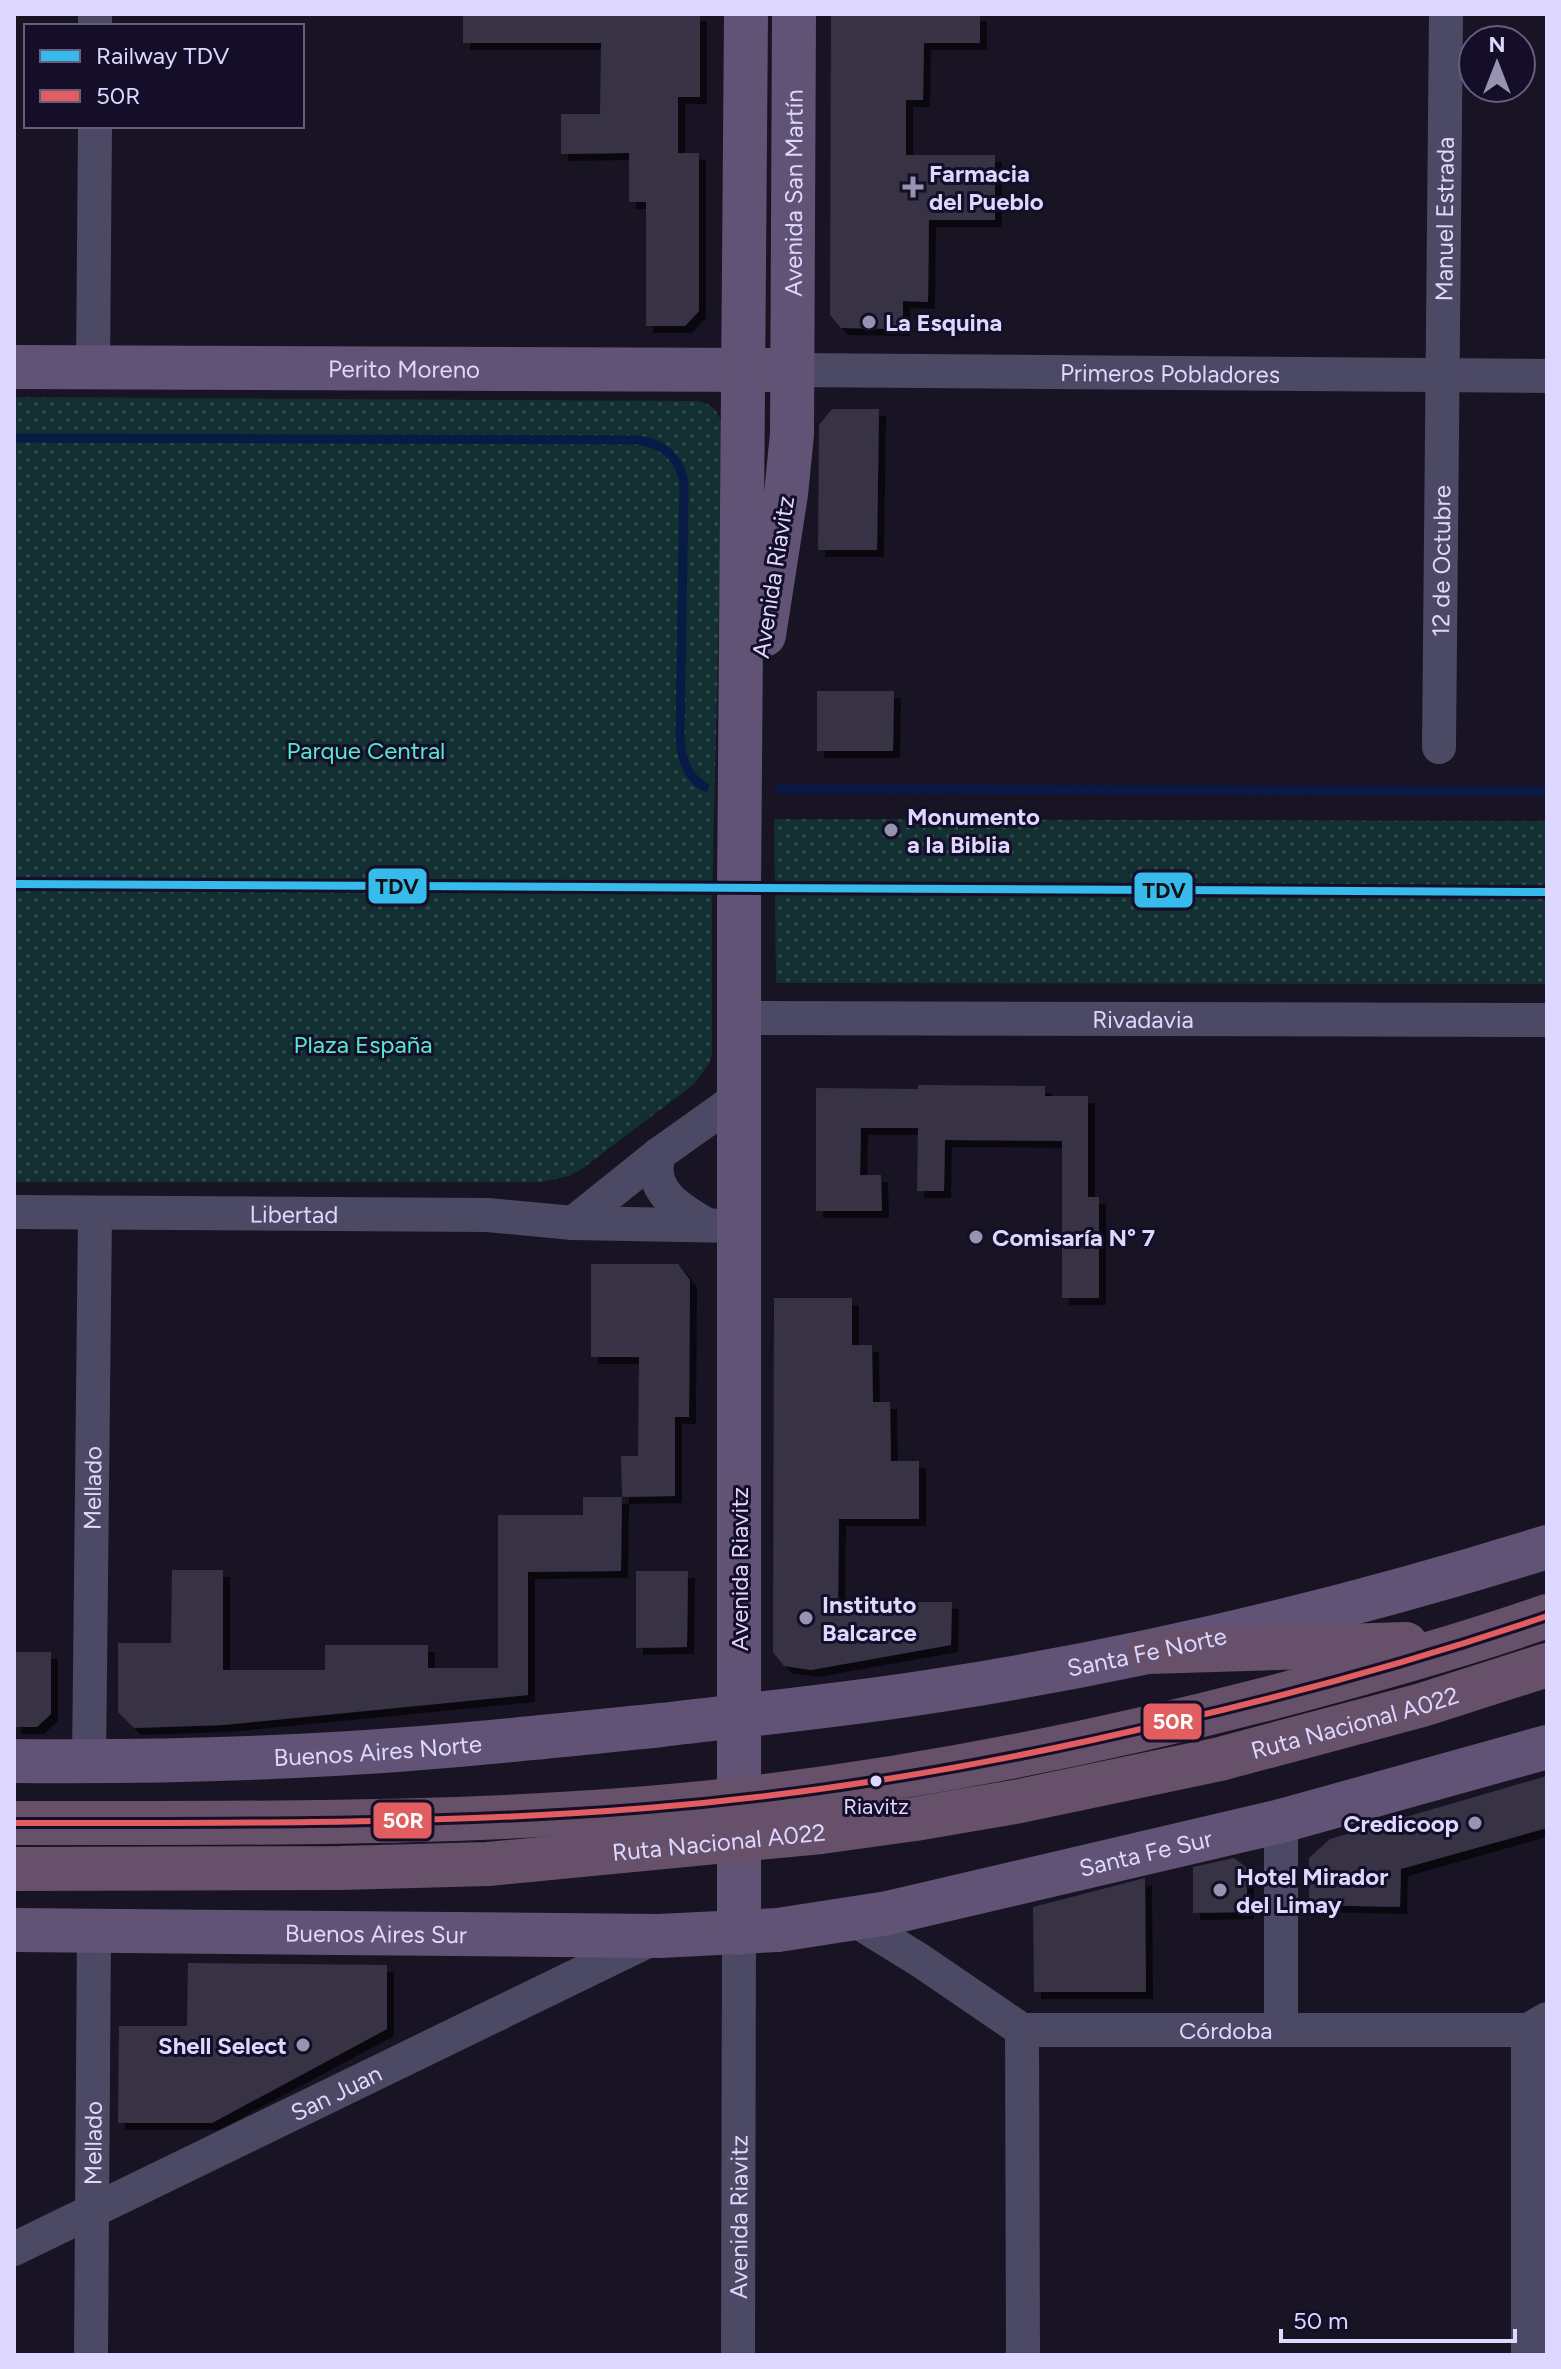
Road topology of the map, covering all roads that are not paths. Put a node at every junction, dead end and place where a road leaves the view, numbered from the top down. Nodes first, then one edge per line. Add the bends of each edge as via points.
1 (746, 14) edge
2 (794, 14) edge
3 (1446, 14) edge
4 (95, 128) edge
5 (14, 367) edge
6 (93, 367) junction
7 (745, 370) junction
8 (792, 370) junction
9 (1443, 375) junction
10 (1547, 376) edge
11 (1439, 747) dead end
12 (740, 783) junction
13 (739, 1018) junction
14 (1547, 1020) edge
15 (739, 1097) junction
16 (659, 1154) junction
17 (14, 1212) edge
18 (95, 1213) junction
19 (573, 1223) junction
20 (723, 1226) junction
21 (1547, 1547) edge
22 (1547, 1616) edge
23 (1472, 1642) junction
24 (1149, 1652) junction
25 (1547, 1665) edge
26 (1547, 1690) edge
27 (1422, 1705) junction
28 (739, 1716) junction
29 (1547, 1747) edge
30 (14, 1761) edge
31 (89, 1762) junction
32 (739, 1820) junction
33 (1281, 1821) junction
34 (14, 1823) edge
35 (14, 1869) edge
36 (920, 1905) junction
37 (853, 1919) junction
38 (14, 1930) edge
39 (94, 1931) junction
40 (739, 1933) junction
41 (659, 1936) junction
42 (921, 1961) junction
43 (1538, 2025) edge
44 (1022, 2030) junction
45 (1281, 2030) junction
46 (92, 2211) junction
47 (14, 2249) edge
48 (91, 2355) edge
49 (738, 2355) edge
50 (1023, 2355) edge
51 (1528, 2355) edge

1 - 7 main road, Avenida San Martín
2 - 8 main road, Avenida San Martín
3 - 9 street, Manuel Estrada
4 - 6 street
5 - 6 main road, Perito Moreno
6 - 7 main road, Perito Moreno
7 - 8 main road, Perito Moreno
7 - 12 main road, Avenida Riavitz
8 - 9 street, Primeros Pobladores
8 - 12 main road, Avenida Riavitz via 786,494
9 - 10 street, Primeros Pobladores
9 - 11 street, 12 de Octubre
12 - 13 main road, Avenida Riavitz
13 - 14 street, Rivadavia
13 - 15 main road, Avenida Riavitz
15 - 16 street
15 - 20 main road, Avenida Riavitz
16 - 19 street
16 - 20 street via 656,1174 663,1193 688,1214
17 - 18 street, Libertad
18 - 19 street, Libertad via 488,1215
18 - 31 street, Mellado
19 - 20 street, Libertad
20 - 28 main road, Avenida Riavitz
21 - 24 main road, Santa Fe Norte via 1375,1598
22 - 23 highway, Ruta Nacional A022
23 - 24 highway
23 - 32 highway, Ruta Nacional A022 via 1149,1728 937,1770
24 - 28 main road, Santa Fe Norte via 939,1691
25 - 27 highway, Ruta Nacional A022
26 - 27 highway
27 - 32 highway, Ruta Nacional A022 via 1123,1780 915,1819
28 - 31 main road, Buenos Aires Norte via 337,1754
28 - 32 main road, Avenida Riavitz
29 - 33 main road, Santa Fe Sur
30 - 31 main road, Buenos Aires Norte
32 - 34 highway, Ruta Nacional A022 via 578,1812 424,1820
32 - 35 highway, Ruta Nacional A022 via 559,1859 416,1867
32 - 40 main road, Avenida Riavitz
33 - 36 main road, Santa Fe Sur
33 - 45 street
36 - 37 main road, Santa Fe Sur
36 - 42 street via 910,1928
37 - 40 main road, Santa Fe Sur
37 - 42 street
38 - 39 main road, Buenos Aires Sur
39 - 41 main road, Buenos Aires Sur
39 - 46 street, Mellado
40 - 41 main road, Buenos Aires Sur
40 - 49 street, Avenida Riavitz
41 - 46 street, San Juan
42 - 44 street
43 - 45 street, Córdoba
43 - 51 street
44 - 45 street, Córdoba
44 - 50 street
46 - 47 street, San Juan
46 - 48 street, Mellado

